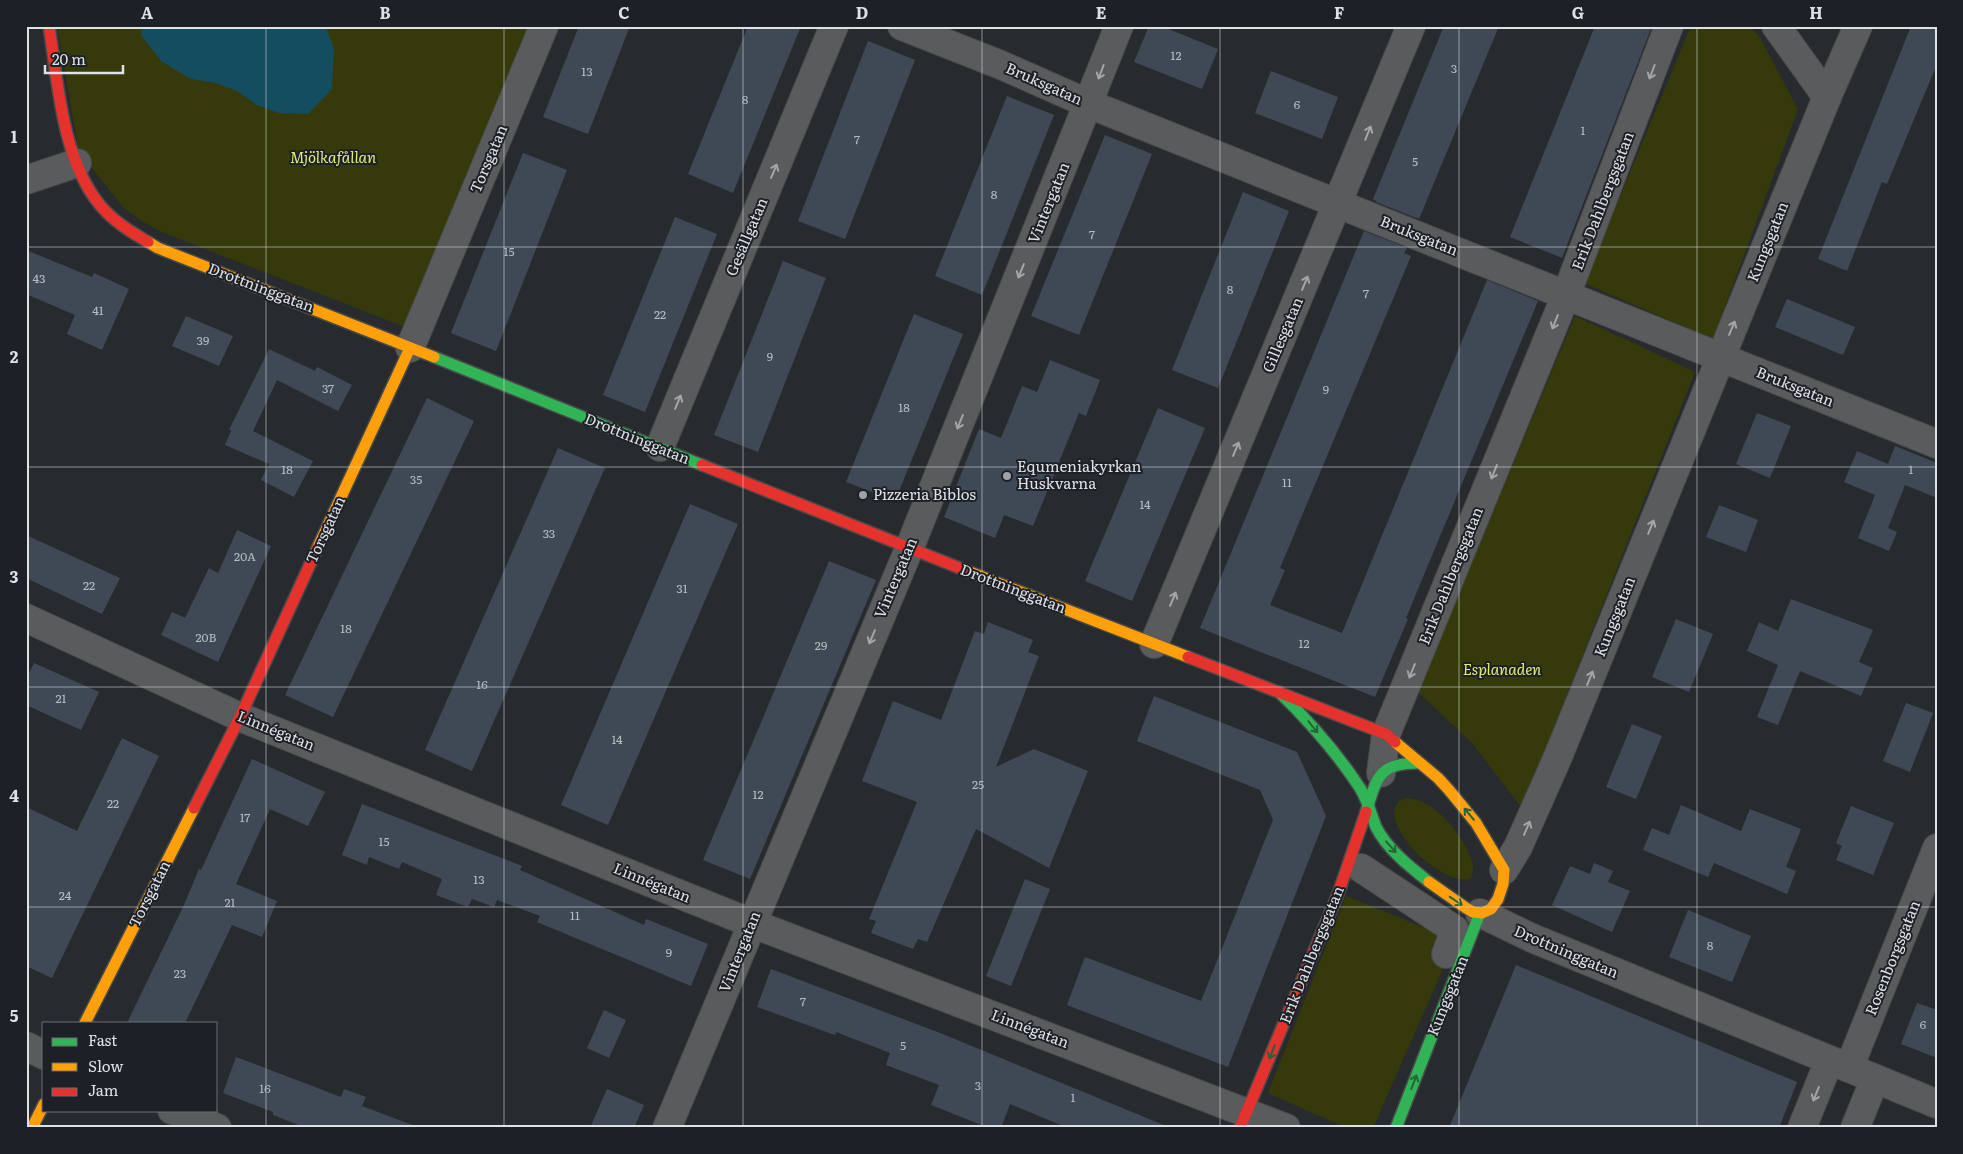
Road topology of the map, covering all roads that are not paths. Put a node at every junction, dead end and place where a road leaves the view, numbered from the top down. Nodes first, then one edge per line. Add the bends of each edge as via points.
1 (49, 26) edge
2 (544, 26) edge
3 (834, 26) edge
4 (902, 26) edge
5 (1119, 26) edge
6 (1411, 26) edge
7 (1668, 26) edge
8 (1776, 26) edge
9 (1858, 26) edge
10 (1827, 97) junction
11 (1089, 104) junction
12 (77, 163) junction
13 (26, 180) edge
14 (1338, 204) junction
15 (1566, 295) junction
16 (410, 348) junction
17 (1720, 357) junction
18 (1937, 444) edge
19 (660, 448) junction
20 (908, 549) junction
21 (26, 618) edge
22 (1154, 644) junction
23 (1279, 692) junction
24 (240, 717) junction
25 (1386, 734) junction
26 (1418, 763) junction
27 (1381, 773) junction
28 (1369, 805) junction
29 (1937, 848) edge
30 (1361, 868) dead end
31 (1503, 877) junction
32 (1480, 913) junction
33 (752, 923) junction
34 (1518, 932) junction
35 (1446, 954) dead end
36 (86, 1022) edge
37 (26, 1046) edge
38 (42, 1054) edge
39 (1839, 1065) junction
40 (1875, 1079) junction
41 (1937, 1104) edge
42 (42, 1108) edge
43 (177, 1112) edge
44 (1243, 1120) edge
45 (32, 1128) edge
46 (217, 1128) edge
47 (667, 1128) edge
48 (1286, 1128) edge
49 (1396, 1128) edge
50 (1802, 1128) edge
51 (1855, 1128) edge

1 - 12 street, Drottninggatan via 68,134
2 - 16 street, Torsgatan
19 -> 3 street, Gesällgatan
4 - 11 street, Bruksgatan
5 -> 11 street, Vintergatan
14 -> 6 street, Gillesgatan
7 -> 15 street, Erik Dahlbergsgatan
8 - 10 street
9 - 10 street, Kungsgatan
17 -> 10 street, Kungsgatan
11 - 14 street, Bruksgatan
11 -> 20 street, Vintergatan
12 - 13 street
12 - 16 street, Drottninggatan via 88,189 100,205 117,222 158,248
14 - 15 street, Bruksgatan
22 -> 14 street, Gillesgatan
15 - 17 street, Bruksgatan
15 -> 25 street, Erik Dahlbergsgatan
16 - 19 street, Drottninggatan
16 - 24 street, Torsgatan
17 - 18 street, Bruksgatan
31 -> 17 street, Kungsgatan via 1560,750
19 - 20 street, Drottninggatan
20 - 22 street, Drottninggatan
20 -> 33 street, Vintergatan
21 - 24 street, Linnégatan
22 - 23 street, Drottninggatan
23 - 25 street, Drottninggatan
23 -> 28 street, Drottninggatan via 1326,743
24 - 33 street, Linnégatan
24 - 36 street, Torsgatan
25 - 26 street, Drottninggatan
25 - 27 street, Erik Dahlbergsgatan
26 - 27 street via 1403,763
31 -> 26 street, Drottninggatan via 1476,823 1438,778
27 - 28 street, Erik Dahlbergsgatan
28 -> 32 street, Drottninggatan via 1379,833 1406,863 1433,887 1471,911
28 -> 44 street, Erik Dahlbergsgatan via 1338,894
29 - 39 street, Rosenborgsgatan
30 - 35 street via 1456,930
31 - 32 street, Kungsgatan via 1497,901 1488,911
31 - 34 street
32 - 34 street, Drottninggatan
49 -> 32 street, Kungsgatan
33 - 44 street, Linnégatan
33 - 47 street, Vintergatan
34 - 39 street, Drottninggatan
37 - 38 street
39 - 40 street, Drottninggatan
39 -> 50 street, Rosenborgsgatan
40 - 41 street, Drottninggatan
40 - 51 street
42 - 45 street
43 - 46 street
44 - 48 street, Linnégatan

